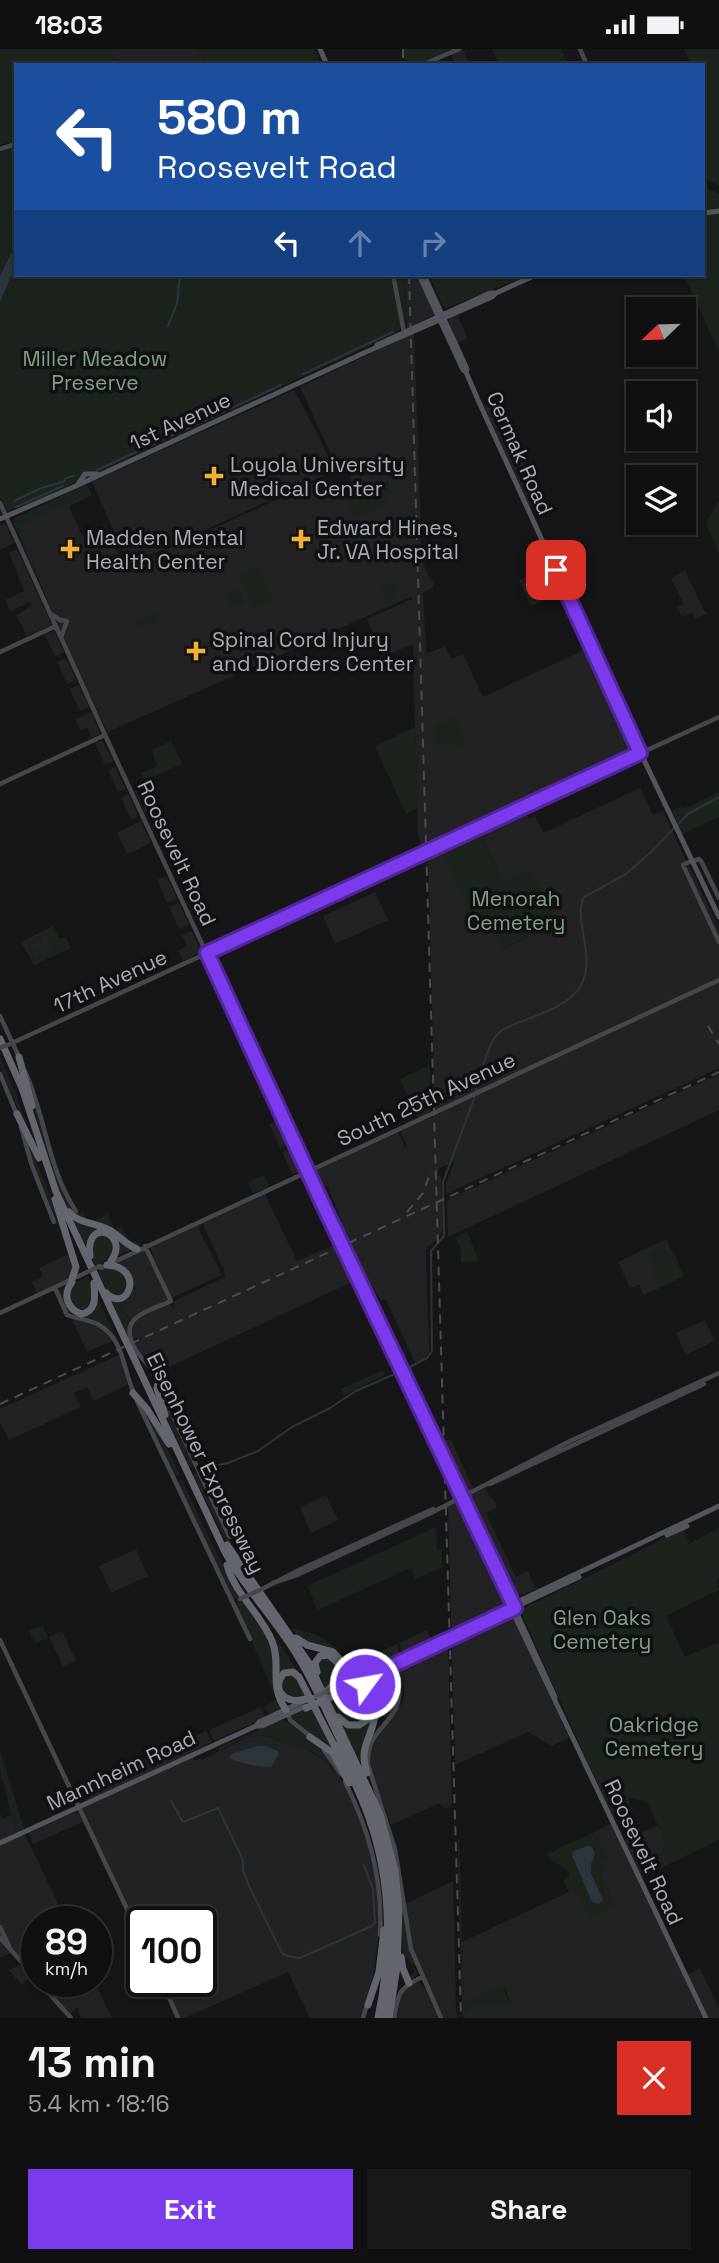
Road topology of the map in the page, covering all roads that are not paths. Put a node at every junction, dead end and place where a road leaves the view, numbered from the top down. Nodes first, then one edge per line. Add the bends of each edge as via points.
1 (459, 49) edge
2 (429, 63) edge
3 (392, 277) edge
4 (423, 277) edge
5 (423, 277) edge
6 (532, 277) edge
7 (438, 306) junction
8 (451, 313) junction
9 (441, 317) junction
10 (426, 326) junction
11 (448, 332) junction
12 (401, 335) junction
13 (0, 503) edge
14 (3, 518) edge
15 (50, 612) junction
16 (56, 626) junction
17 (61, 638) junction
18 (0, 652) edge
19 (719, 717) edge
20 (105, 736) junction
21 (640, 753) junction
22 (0, 784) edge
23 (691, 861) junction
24 (719, 898) edge
25 (719, 917) edge
26 (719, 924) edge
27 (719, 942) edge
28 (207, 953) junction
29 (719, 980) edge
30 (0, 1016) edge
31 (0, 1039) edge
32 (11, 1043) junction
33 (0, 1049) edge
34 (19, 1058) junction
35 (0, 1075) edge
36 (17, 1114) junction
37 (36, 1131) junction
38 (39, 1158) junction
39 (308, 1172) junction
40 (55, 1199) junction
41 (62, 1205) junction
42 (76, 1211) dead end
43 (54, 1222) dead end
44 (141, 1248) junction
45 (90, 1264) junction
46 (105, 1265) junction
47 (72, 1280) junction
48 (94, 1283) junction
49 (55, 1288) junction
50 (103, 1290) junction
51 (0, 1313) edge
52 (719, 1375) edge
53 (158, 1384) junction
54 (133, 1392) junction
55 (168, 1429) junction
56 (169, 1444) junction
57 (184, 1470) junction
58 (188, 1478) junction
59 (195, 1488) junction
60 (461, 1497) junction
61 (719, 1508) edge
62 (232, 1537) dead end
63 (227, 1565) junction
64 (233, 1603) junction
65 (512, 1606) junction
66 (290, 1633) junction
67 (250, 1639) dead end
68 (0, 1640) edge
69 (434, 1640) junction
70 (418, 1654) junction
71 (393, 1663) junction
72 (378, 1667) junction
73 (366, 1678) junction
74 (318, 1680) junction
75 (333, 1690) junction
76 (305, 1704) junction
77 (333, 1711) junction
78 (287, 1712) junction
79 (310, 1737) junction
80 (343, 1759) junction
81 (78, 1807) junction
82 (380, 1814) junction
83 (372, 1827) junction
84 (0, 1843) edge
85 (387, 1895) junction
86 (126, 1908) edge
87 (399, 1910) junction
88 (0, 1927) edge
89 (0, 1938) edge
90 (11, 1950) junction
91 (21, 1961) edge
92 (422, 1977) junction
93 (409, 1983) junction
94 (53, 1997) edge
95 (169, 1997) edge
96 (368, 2005) junction
97 (363, 2017) edge
98 (71, 2018) edge
99 (178, 2018) edge
100 (381, 2018) edge
101 (391, 2018) edge
102 (441, 2018) edge
103 (706, 2018) edge

1 - 2 main road
3 - 12 main road
4 - 7 main road, Cermak Road
5 - 9 main road, Cermak Road
6 - 8 main road, 1st Avenue
7 - 8 main road
7 - 9 main road, Cermak Road
8 - 9 main road, 1st Avenue
8 - 11 main road
9 - 10 main road, 1st Avenue
9 - 11 main road, Cermak Road
9 - 12 main road, 1st Avenue
10 - 11 main road via 438,325
10 - 12 main road, 1st Avenue
11 - 21 main road, Cermak Road
12 - 14 main road, 1st Avenue
13 - 14 main road, Roosevelt Road
14 - 15 main road, Roosevelt Road
15 - 16 main road, Roosevelt Road
15 - 17 main road via 67,621
16 - 17 main road, Roosevelt Road
16 - 18 main road
17 - 20 main road, Roosevelt Road
19 - 21 main road, 17th Avenue
20 - 22 main road
20 - 28 main road, Roosevelt Road
21 - 23 main road, Cermak Road
21 - 28 main road, 17th Avenue
23 - 24 main road via 701,860
23 - 25 main road, Cermak Road
23 - 26 main road, Cermak Road
23 - 27 main road via 682,865
28 - 32 main road, 17th Avenue
28 - 39 main road, Roosevelt Road
29 - 39 main road, South 25th Avenue
30 - 32 main road
31 - 37 highway, Eisenhower Expressway
32 - 33 main road, 17th Avenue, bridge
32 - 34 main road
33 - 38 highway, Eisenhower Expressway
34 - 37 highway
34 - 42 main road
35 - 36 main road
36 - 38 highway
36 - 43 main road
37 - 41 highway, Eisenhower Expressway
38 - 40 highway, Eisenhower Expressway
39 - 44 main road, South 25th Avenue
39 - 60 main road, Roosevelt Road, bridge
40 - 47 highway via 76,1267
40 - 48 highway, Eisenhower Expressway
41 - 44 highway via 76,1219 103,1226 131,1247
41 - 45 highway, Eisenhower Expressway
44 - 46 main road, South 25th Avenue
44 - 53 main road via 171,1301 132,1320 129,1333
45 - 46 highway via 89,1243 100,1232 116,1244 117,1252
45 - 50 highway, Eisenhower Expressway
46 - 47 main road, South 25th Avenue, bridge
46 - 50 highway via 124,1270 129,1288 126,1296 117,1300
47 - 48 highway via 67,1300 81,1314 93,1307
47 - 49 main road, South 25th Avenue
48 - 56 highway, Eisenhower Expressway
49 - 51 main road, South 25th Avenue
49 - 54 main road via 70,1316 110,1333 123,1356
50 - 55 highway, Eisenhower Expressway
52 - 60 main road
53 - 55 highway
53 - 62 main road
54 - 56 highway
54 - 64 main road
55 - 57 highway, Eisenhower Expressway
56 - 57 highway, Eisenhower Expressway
57 - 58 highway, Eisenhower Expressway
58 - 59 highway, Eisenhower Expressway
58 - 63 highway, Eisenhower Expressway
59 - 66 highway via 236,1559
59 - 100 highway, Eisenhower Expressway via 235,1569 308,1674 373,1814 387,1865 393,1915 393,1962
60 - 64 main road, bridge
60 - 65 main road, Roosevelt Road
61 - 65 main road
63 - 78 highway via 272,1643 275,1687
63 - 80 highway, Eisenhower Expressway via 295,1660
64 - 67 main road
65 - 69 main road
65 - 70 main road
65 - 103 main road, Roosevelt Road
66 - 72 highway via 304,1644 335,1654 353,1674
66 - 74 highway
68 - 81 main road
69 - 70 main road
69 - 71 main road
70 - 71 main road
71 - 72 main road
71 - 73 main road
71 - 92 main road via 400,1699 372,1740 368,1760 395,1849 407,1934
72 - 75 main road
73 - 75 main road
73 - 82 highway via 375,1710 363,1758
74 - 75 highway via 317,1659 329,1655 340,1670
74 - 77 highway
75 - 76 highway, bridge
75 - 77 highway via 359,1693 370,1712 364,1723 352,1727
76 - 78 main road, Mannheim Road
76 - 78 main road, Mannheim Road
76 - 80 highway via 281,1692 279,1681 284,1673 293,1672 303,1683
77 - 82 highway
78 - 79 main road
78 - 81 main road, Mannheim Road
79 - 83 highway via 333,1753
79 - 96 main road via 330,1756 348,1787 373,1860 380,1933
80 - 83 highway, Eisenhower Expressway
81 - 84 main road, Mannheim Road
81 - 86 main road
82 - 87 highway via 395,1871
83 - 85 highway, Eisenhower Expressway
85 - 96 highway via 381,1962
85 - 100 highway, Eisenhower Expressway via 388,1954
87 - 93 highway via 402,1965
87 - 101 highway
88 - 90 main road
89 - 90 main road
90 - 91 main road
92 - 93 main road
92 - 102 main road
93 - 101 main road via 398,1995
94 - 98 main road
95 - 99 main road
96 - 97 main road

